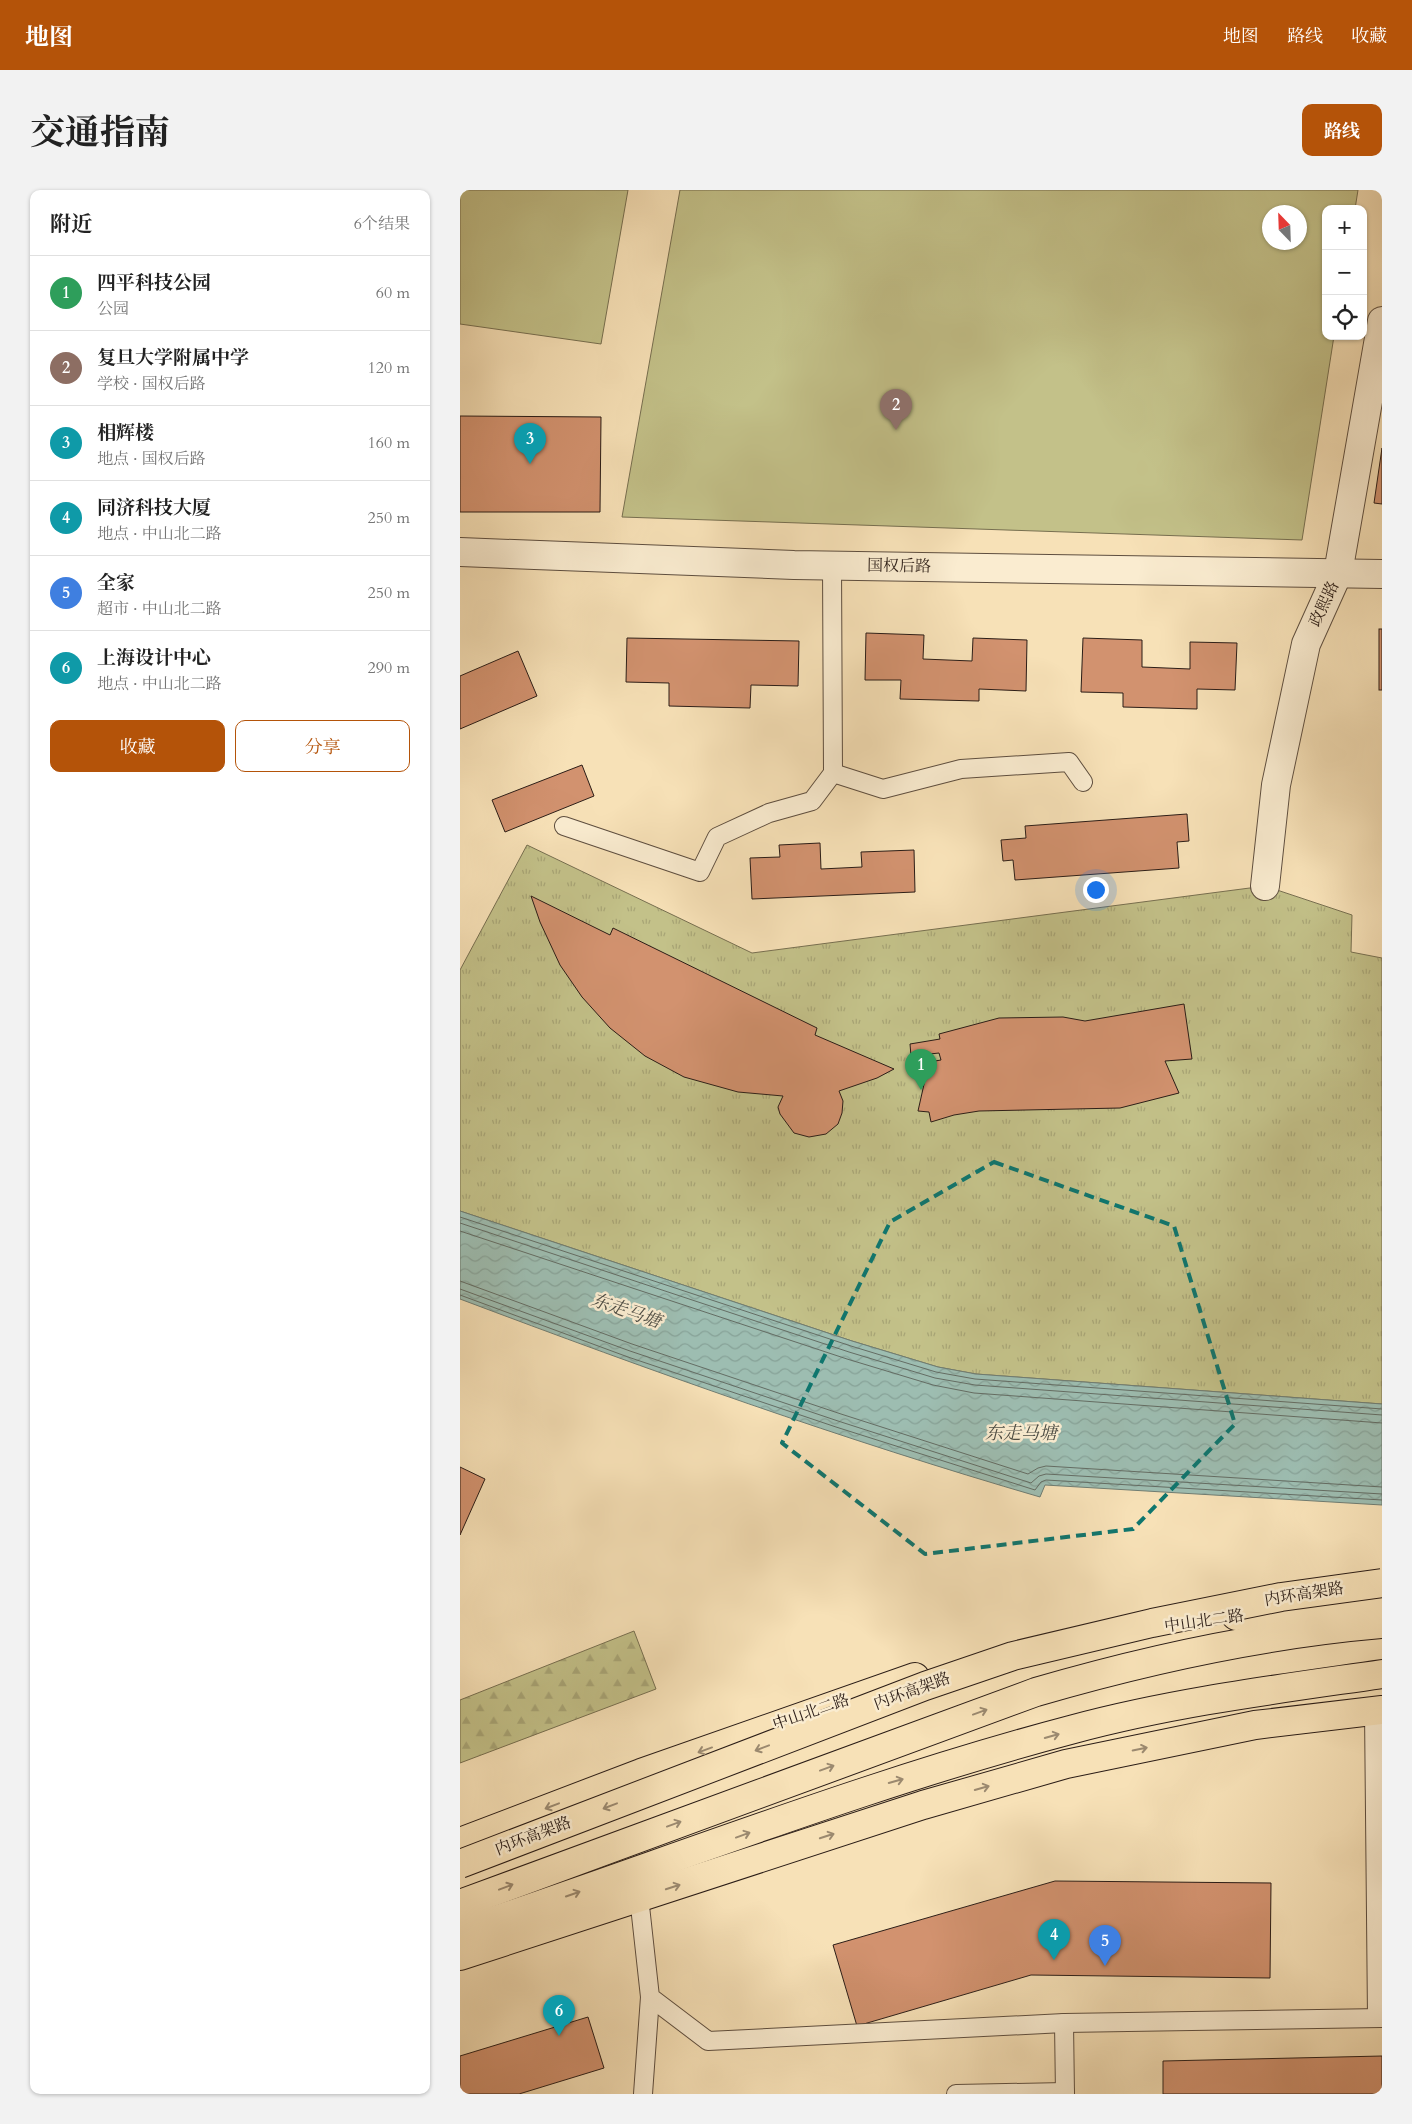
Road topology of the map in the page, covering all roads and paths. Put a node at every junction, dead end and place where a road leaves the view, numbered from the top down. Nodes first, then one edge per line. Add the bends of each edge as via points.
1 (1382, 321) edge
2 (460, 552) edge
3 (832, 565) junction
4 (1338, 573) junction
5 (1382, 574) edge
6 (833, 773) junction
7 (1083, 782) dead end
8 (564, 826) dead end
9 (1266, 886) dead end
10 (1382, 1582) edge
11 (1382, 1605) edge
12 (1382, 1624) edge
13 (1382, 1674) edge
14 (1378, 1710) edge
15 (1378, 1826) edge
16 (460, 1842) edge
17 (460, 1864) edge
18 (639, 1897) junction
19 (460, 1904) edge
20 (460, 1932) edge
21 (460, 1956) edge
22 (650, 1997) junction
23 (1380, 2018) edge
24 (1064, 2022) junction
25 (1065, 2093) edge
26 (643, 2094) edge
27 (956, 2094) edge

1 - 4 street, 政熙路
2 - 3 street, 国权后路
3 - 4 street, 国权后路
3 - 6 lane
4 - 5 street, 国权后路
4 - 9 street, 政熙路 via 1306,644 1276,785
6 - 7 lane via 883,789 961,769 1068,762
6 - 8 lane via 812,801 769,813 716,837 700,872
10 -> 17 main road, 内环高架路, bridge via 1262,1600 1013,1656 925,1686
11 -> 16 main road, 中山北二路 via 1227,1617 1032,1647 935,1670 641,1772
19 -> 12 main road via 1036,1692 1188,1652
20 -> 13 main road via 884,1784 1074,1729 1149,1711
14 - 15 lane
18 -> 14 main road via 923,1805 1066,1764 1255,1725
15 - 23 lane
18 - 21 main road
18 - 22 lane
22 - 24 lane via 708,2041
22 - 26 lane
23 - 24 lane
24 - 25 lane
25 - 27 lane

